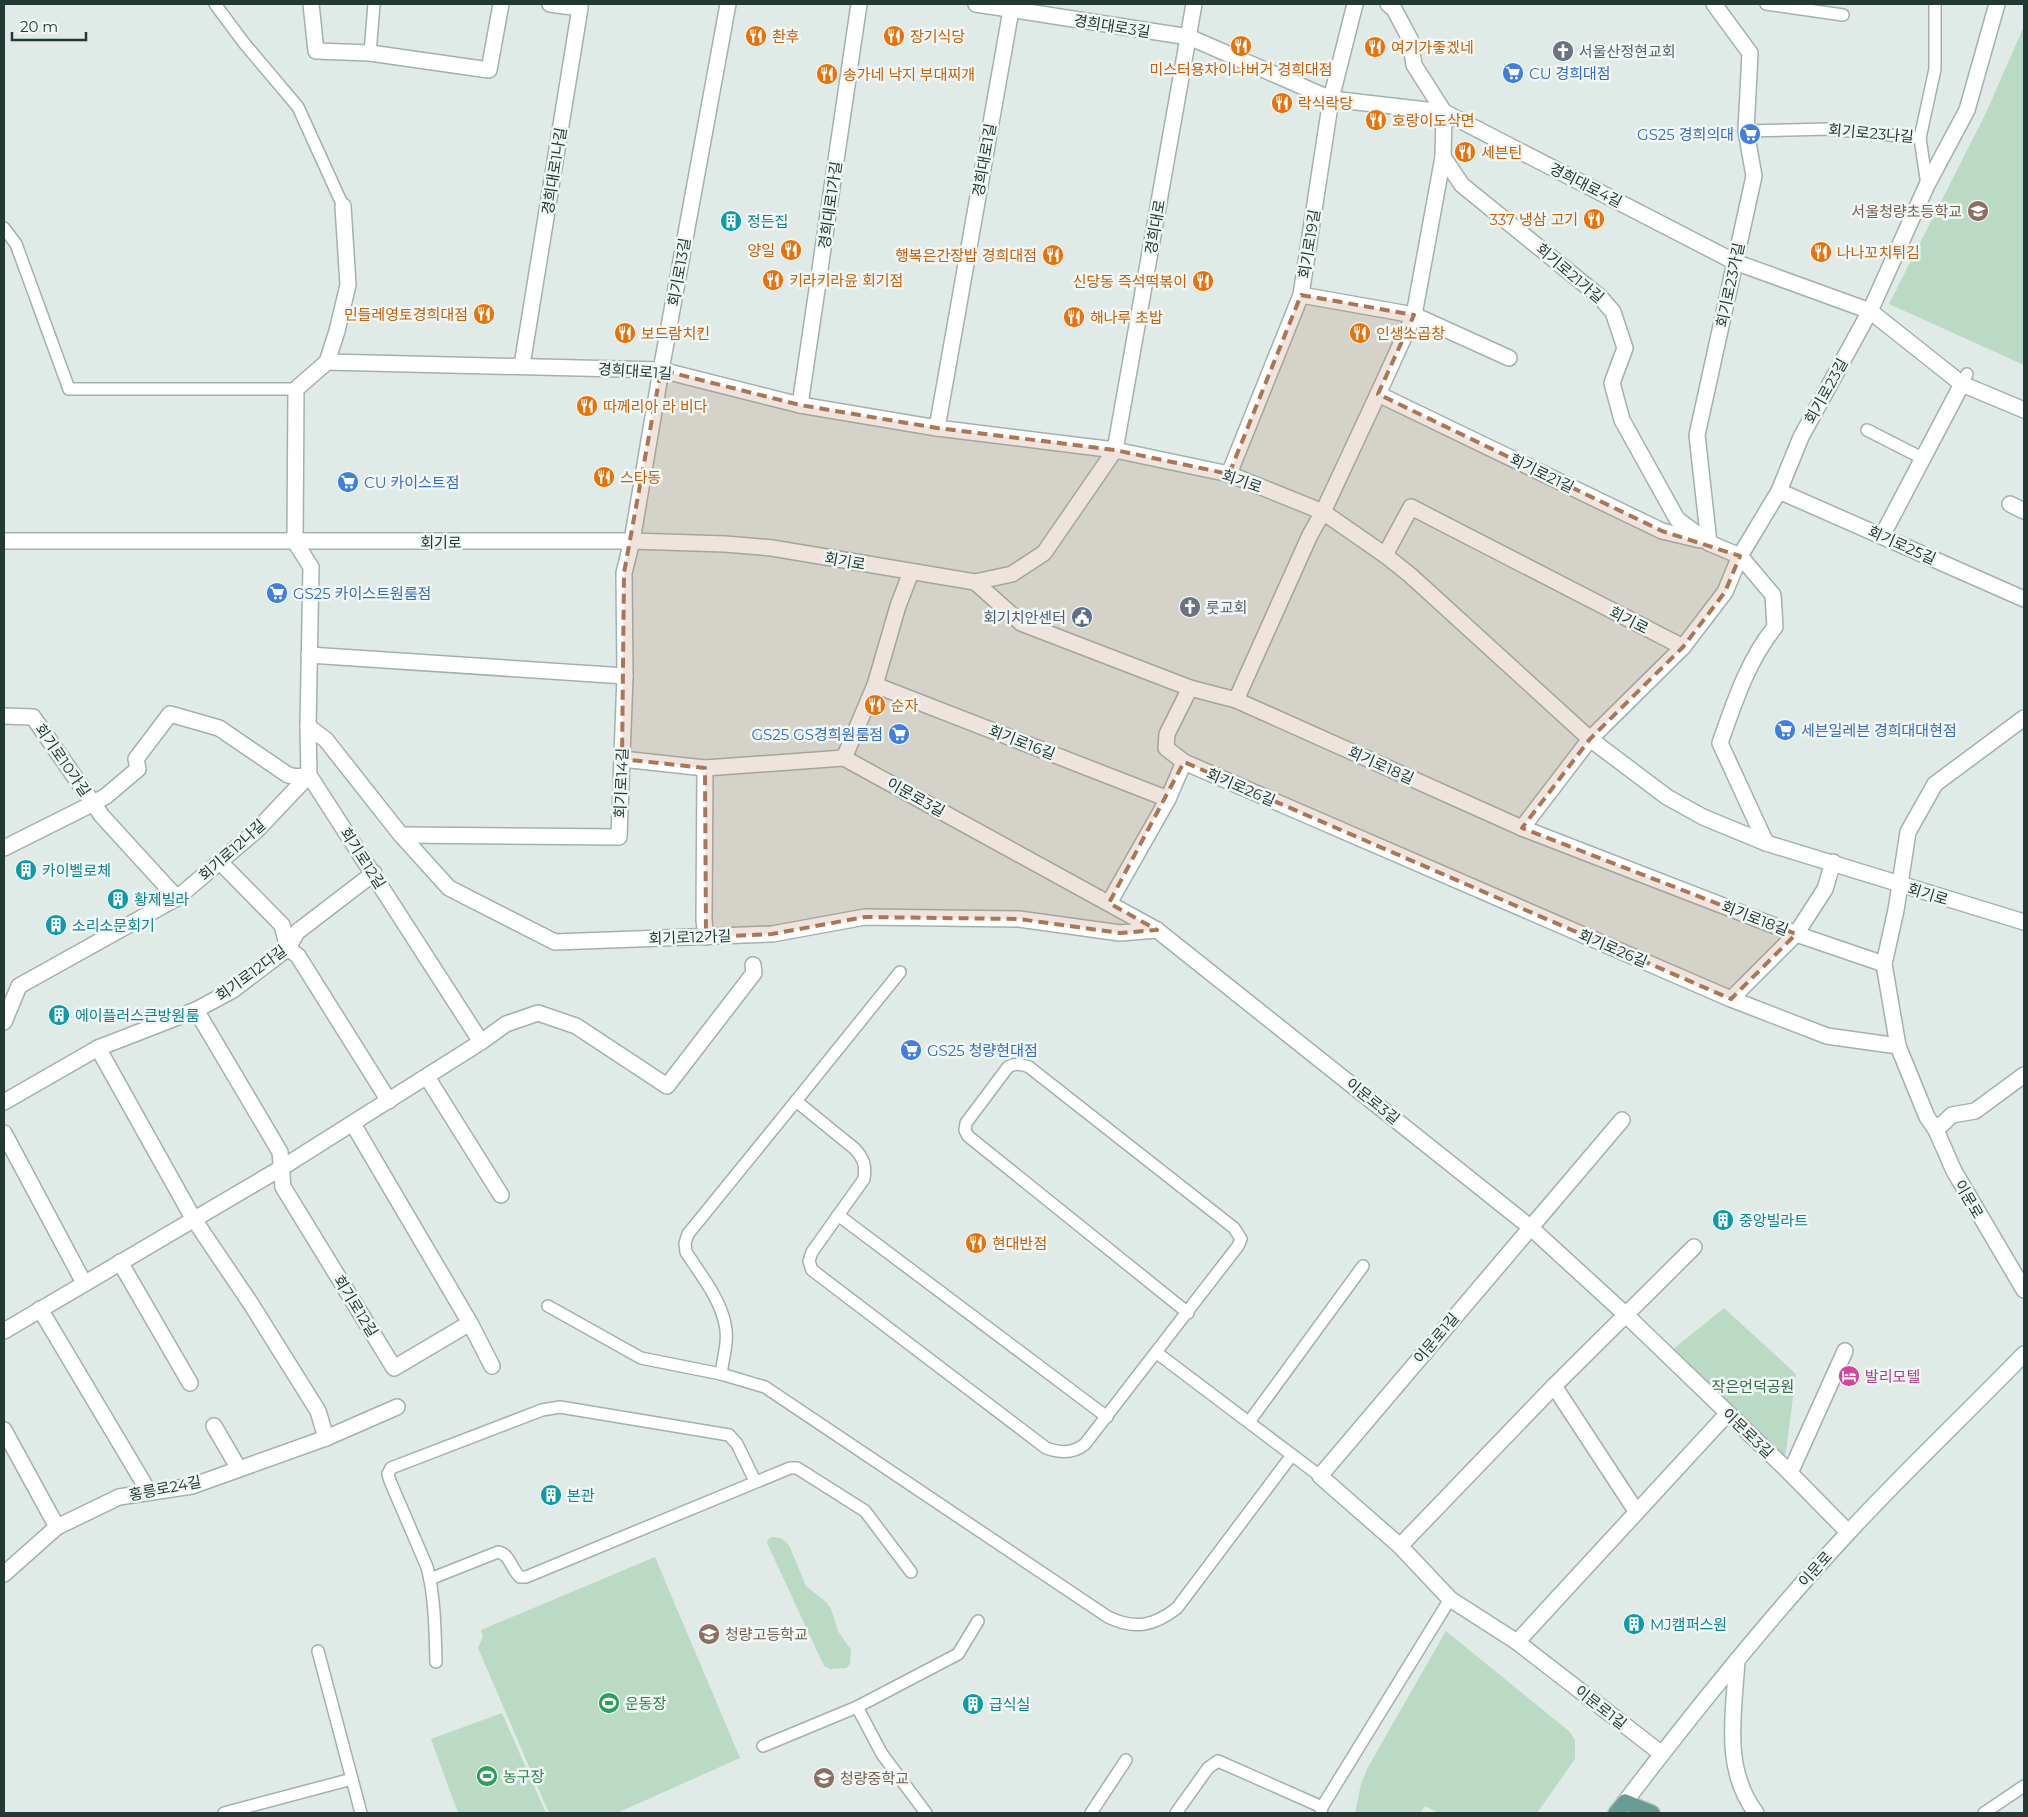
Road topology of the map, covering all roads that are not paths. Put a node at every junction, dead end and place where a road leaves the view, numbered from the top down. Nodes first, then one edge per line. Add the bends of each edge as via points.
1 (215, 4) edge
2 (311, 4) edge
3 (374, 4) edge
4 (501, 4) edge
5 (550, 4) edge
6 (728, 4) edge
7 (859, 4) edge
8 (976, 4) edge
9 (1194, 4) edge
10 (1355, 4) edge
11 (1388, 4) edge
12 (1714, 4) edge
13 (1766, 4) edge
14 (1935, 4) edge
15 (1997, 4) edge
16 (581, 6) edge
17 (1010, 10) junction
18 (1843, 15) dead end
19 (1189, 37) junction
20 (370, 53) junction
21 (1331, 99) junction
22 (1444, 112) junction
23 (1746, 131) junction
24 (1920, 138) junction
25 (1443, 157) junction
26 (1927, 185) junction
27 (343, 206) joint
28 (4, 228) edge
29 (1735, 262) junction
30 (1301, 295) junction
31 (1870, 311) junction
32 (1414, 314) junction
33 (1509, 358) dead end
34 (327, 362) junction
35 (522, 365) junction
36 (661, 370) junction
37 (1964, 379) junction
38 (296, 389) junction
39 (1378, 394) junction
40 (800, 405) junction
41 (2024, 410) edge
42 (937, 428) junction
43 (1867, 430) dead end
44 (1116, 450) junction
45 (1922, 458) junction
46 (1230, 474) junction
47 (1779, 491) junction
48 (2010, 504) dead end
49 (2024, 510) edge
50 (1323, 512) junction
51 (1882, 536) junction
52 (4, 540) edge
53 (295, 542) junction
54 (632, 542) junction
55 (1708, 542) junction
56 (1385, 555) junction
57 (1740, 556) junction
58 (911, 572) junction
59 (975, 582) junction
60 (2024, 599) edge
61 (1683, 647) junction
62 (310, 655) junction
63 (625, 676) junction
64 (876, 685) junction
65 (1190, 688) junction
66 (1236, 700) junction
67 (4, 716) edge
68 (2024, 718) edge
69 (308, 726) junction
70 (1590, 739) junction
71 (844, 758) junction
72 (622, 759) junction
73 (1184, 762) junction
74 (705, 768) junction
75 (309, 775) junction
76 (1168, 799) junction
77 (94, 803) junction
78 (1522, 828) junction
79 (401, 835) junction
80 (1766, 843) junction
81 (4, 848) edge
82 (220, 862) junction
83 (1833, 862) junction
84 (374, 873) junction
85 (1901, 886) junction
86 (177, 898) junction
87 (1109, 903) junction
88 (2024, 922) edge
89 (1157, 930) junction
90 (1796, 934) junction
91 (706, 937) junction
92 (288, 948) junction
93 (1884, 964) junction
94 (753, 966) dead end
95 (900, 972) dead end
96 (1731, 999) junction
97 (196, 1010) junction
98 (4, 1019) edge
99 (480, 1042) junction
100 (1898, 1046) junction
101 (98, 1048) junction
102 (2024, 1075) edge
103 (427, 1077) junction
104 (389, 1101) junction
105 (796, 1101) junction
106 (4, 1102) edge
107 (1622, 1120) dead end
108 (353, 1124) junction
109 (1936, 1130) junction
110 (4, 1133) edge
111 (282, 1167) junction
112 (501, 1194) dead end
113 (838, 1215) junction
114 (193, 1218) junction
115 (1530, 1227) junction
116 (1694, 1247) dead end
117 (120, 1262) junction
118 (1363, 1266) dead end
119 (84, 1283) junction
120 (2024, 1290) edge
121 (548, 1306) dead end
122 (40, 1309) junction
123 (1188, 1313) junction
124 (1625, 1314) junction
125 (470, 1322) junction
126 (4, 1330) edge
127 (1845, 1350) dead end
128 (1157, 1353) junction
129 (2024, 1354) edge
130 (492, 1366) dead end
131 (721, 1374) junction
132 (190, 1383) dead end
133 (1554, 1386) junction
134 (397, 1407) dead end
135 (1728, 1413) junction
136 (1107, 1417) junction
137 (1249, 1422) junction
138 (214, 1426) dead end
139 (4, 1430) edge
140 (326, 1438) junction
141 (1292, 1455) junction
142 (239, 1469) junction
143 (1790, 1473) junction
144 (1320, 1476) junction
145 (755, 1482) junction
146 (149, 1492) junction
147 (1636, 1511) junction
148 (57, 1527) junction
149 (1848, 1532) junction
150 (1400, 1546) junction
151 (911, 1572) dead end
152 (4, 1574) edge
153 (430, 1579) junction
154 (1450, 1599) junction
155 (978, 1621) dead end
156 (1517, 1642) junction
157 (318, 1651) dead end
158 (1737, 1660) junction
159 (436, 1662) dead end
160 (857, 1707) junction
161 (764, 1746) dead end
162 (1662, 1754) junction
163 (1126, 1760) dead end
164 (352, 1779) junction
165 (2024, 1786) edge
166 (1621, 1808) edge
167 (1321, 1810) edge
168 (224, 1813) edge
169 (361, 1813) edge
170 (926, 1813) edge
171 (1091, 1813) edge
172 (1176, 1813) edge
173 (1652, 1813) edge
174 (1756, 1813) edge
175 (1984, 1813) edge

1 - 27 lane via 298,106
2 - 20 street via 316,51
3 - 20 lane
4 - 20 street via 490,70
5 - 16 street, 경희대로1나길
6 - 36 street, 회기로13길
7 - 40 street, 경희대로1가길
8 - 17 street, 경희대로3길
9 - 19 street, 경희대로
10 - 21 street, 회기로19길
11 - 22 street via 1410,38 1414,66
12 - 23 street, 회기로23가길 via 1750,52
13 - 18 lane
14 - 24 lane, 회기로23나길 via 1935,69
15 - 26 street, 회기로23길 via 1968,110
16 - 35 street, 경희대로1나길
17 - 19 street, 경희대로3길
17 - 42 street, 경희대로1길
19 - 21 street, 경희대로4길
19 - 44 street, 경희대로
21 - 22 street, 경희대로4길
21 - 30 street, 회기로19길
22 - 25 street
22 - 29 street, 경희대로4길
23 - 24 lane, 회기로23나길 via 1829,129
23 - 29 street, 회기로23가길 via 1754,176
24 - 26 lane
25 - 32 street
25 - 55 street, 회기로21가길 via 1462,185 1600,296 1612,312 1625,348 1612,383 1622,420 1677,519
26 - 31 street, 회기로23길
27 - 34 street via 348,285
28 - 38 lane via 16,244 69,389
29 - 31 street, 경희대로4길
29 - 55 street, 회기로23가길 via 1697,435
30 - 32 street
30 - 46 street, 회기로19길
31 - 37 street, 경희대로4길
31 - 47 street, 회기로23길 via 1801,437
32 - 33 street
32 - 39 street
34 - 35 street, 경희대로1길
34 - 38 street
35 - 36 street, 경희대로1길
36 - 40 street, 경희대로1길
36 - 54 street, 회기로13길
37 - 41 street, 경희대로4길
37 - 45 street
38 - 53 street
39 - 50 street
39 - 55 street, 회기로21길 via 1662,531
40 - 42 street, 경희대로1길
42 - 44 street, 경희대로1길
43 - 45 lane
44 - 46 street, 회기로
44 - 59 street, 회기로 via 1044,553 1012,574
45 - 51 street
46 - 50 street, 회기로
47 - 51 street, 회기로25길
47 - 57 street, 회기로23길
48 - 49 street
50 - 56 street, 회기로
50 - 66 street
51 - 60 street, 회기로25길
52 - 53 street, 회기로
53 - 54 street, 회기로
53 - 62 street via 311,567
54 - 58 street, 회기로 via 772,548
54 - 63 street, 회기로14길 via 624,573
55 - 57 street
56 - 61 street, 회기로 via 1411,507
56 - 70 street, 회기로
57 - 61 street, 회기로23길 via 1725,592
57 - 80 street via 1773,594 1775,627 1762,643 1734,701 1720,743
58 - 59 street, 회기로
58 - 64 street
59 - 65 street, 회기로18길 via 1022,623
61 - 70 street, 회기로23길
62 - 63 street
62 - 69 street
63 - 72 street, 회기로14길
64 - 71 street
64 - 76 street, 회기로16길
65 - 66 street, 회기로18길
65 - 73 street via 1167,734 1166,748
66 - 78 street, 회기로18길
67 - 77 street, 회기로10가길 via 33,716
68 - 85 street via 1935,784 1908,832
69 - 75 street
69 - 79 street, 회기로12가길 via 326,740
70 - 78 street
70 - 80 street, 회기로 via 1667,797 1703,817
71 - 74 street
71 - 87 street, 이문로3길
72 - 74 street
72 - 79 street, 회기로14길 via 619,837
73 - 76 street
73 - 96 street, 회기로26길
74 - 91 street
75 - 77 street via 288,775 219,728 170,714 136,758 138,769
75 - 82 street, 회기로12나길 via 256,831
75 - 84 street, 회기로12길
76 - 87 street
77 - 81 street, 회기로10가길
77 - 86 street, 회기로10가길 via 102,816
78 - 90 street, 회기로18길
79 - 91 street, 회기로12가길 via 449,888 555,942
80 - 83 street, 회기로
82 - 86 street, 회기로12나길
82 - 92 street via 282,925
83 - 85 street, 회기로
83 - 90 street via 1825,889
84 - 92 street, 회기로12다길 via 297,932
84 - 99 street, 회기로12길
85 - 88 street, 회기로
85 - 93 street
86 - 98 street, 회기로12나길 via 23,983 16,990
87 - 89 street, 이문로3길
89 - 91 street, 회기로12가길 via 1120,932 1019,919 865,917 750,939
89 - 115 street, 이문로3길
90 - 93 street, 회기로18길
90 - 96 street, 회기로18길
92 - 97 street, 회기로12다길 via 232,990
92 - 104 street via 298,956
93 - 100 street
94 - 99 street via 754,973 666,1086 576,1026 538,1013 506,1024
95 - 105 lane
96 - 100 street, 회기로26길 via 1827,1036
97 - 101 street, 회기로12다길
97 - 111 street, 회기로12길 via 280,1152
99 - 103 street
100 - 109 street via 1927,1117
101 - 106 street, 회기로12다길
101 - 114 street
102 - 109 street via 1975,1111 1952,1116
103 - 104 street
103 - 112 street
104 - 108 street
105 - 113 lane via 864,1158 864,1179
105 - 131 lane via 688,1234 685,1243 686,1252 726,1324
107 - 115 street, 이문로1길
108 - 111 street
108 - 125 street
109 - 120 street, 이문로 via 1954,1171
110 - 119 street
111 - 114 street
111 - 125 street, 회기로12길 via 282,1186 394,1368
113 - 136 lane
113 - 136 lane via 812,1252 809,1261 812,1270 1038,1442 1056,1452 1077,1451
114 - 117 street
114 - 140 street via 318,1411
115 - 124 street, 이문로3길
115 - 144 street, 이문로1길
116 - 124 street
117 - 119 street
117 - 132 street
118 - 137 lane
119 - 122 street
121 - 131 lane via 641,1358
122 - 126 street
122 - 146 street
123 - 123 lane via 968,1136 966,1123 1008,1068 1014,1064 1029,1067 1234,1228 1241,1239 1238,1246
123 - 128 lane
124 - 133 street
124 - 135 street, 이문로3길
125 - 130 street
127 - 143 street
128 - 136 lane
128 - 137 lane
129 - 149 street, 이문로
131 - 141 lane via 752,1382 776,1393 1108,1618 1120,1623 1147,1624 1178,1608
133 - 147 street
133 - 150 street
134 - 140 street, 홍릉로24길
135 - 143 street, 이문로3길
135 - 147 street
137 - 141 lane
138 - 142 street
139 - 148 street
140 - 142 street, 홍릉로24길
141 - 144 lane
142 - 146 street, 홍릉로24길 via 192,1486
143 - 149 street, 이문로3길
144 - 150 street, 이문로1길
145 - 151 lane via 797,1468 866,1511
145 - 153 lane via 526,1577 520,1577 508,1557 498,1552
145 - 153 lane via 737,1444 729,1435 551,1407 392,1468 388,1474 390,1481
146 - 148 street, 홍릉로24길 via 119,1497
147 - 156 street
148 - 152 street, 홍릉로24길
149 - 158 street, 이문로
150 - 154 street, 이문로1길
153 - 159 lane
154 - 156 street, 이문로1길
154 - 167 lane
155 - 160 lane via 958,1654
156 - 162 street, 이문로1길
157 - 164 lane
158 - 162 street, 이문로
158 - 174 street via 1733,1753 1741,1790
160 - 161 lane
160 - 170 lane via 882,1754
162 - 166 street, 이문로
163 - 171 lane
164 - 168 lane
164 - 169 lane
165 - 175 lane
166 - 173 main road
167 - 172 lane via 1218,1761 1208,1768

